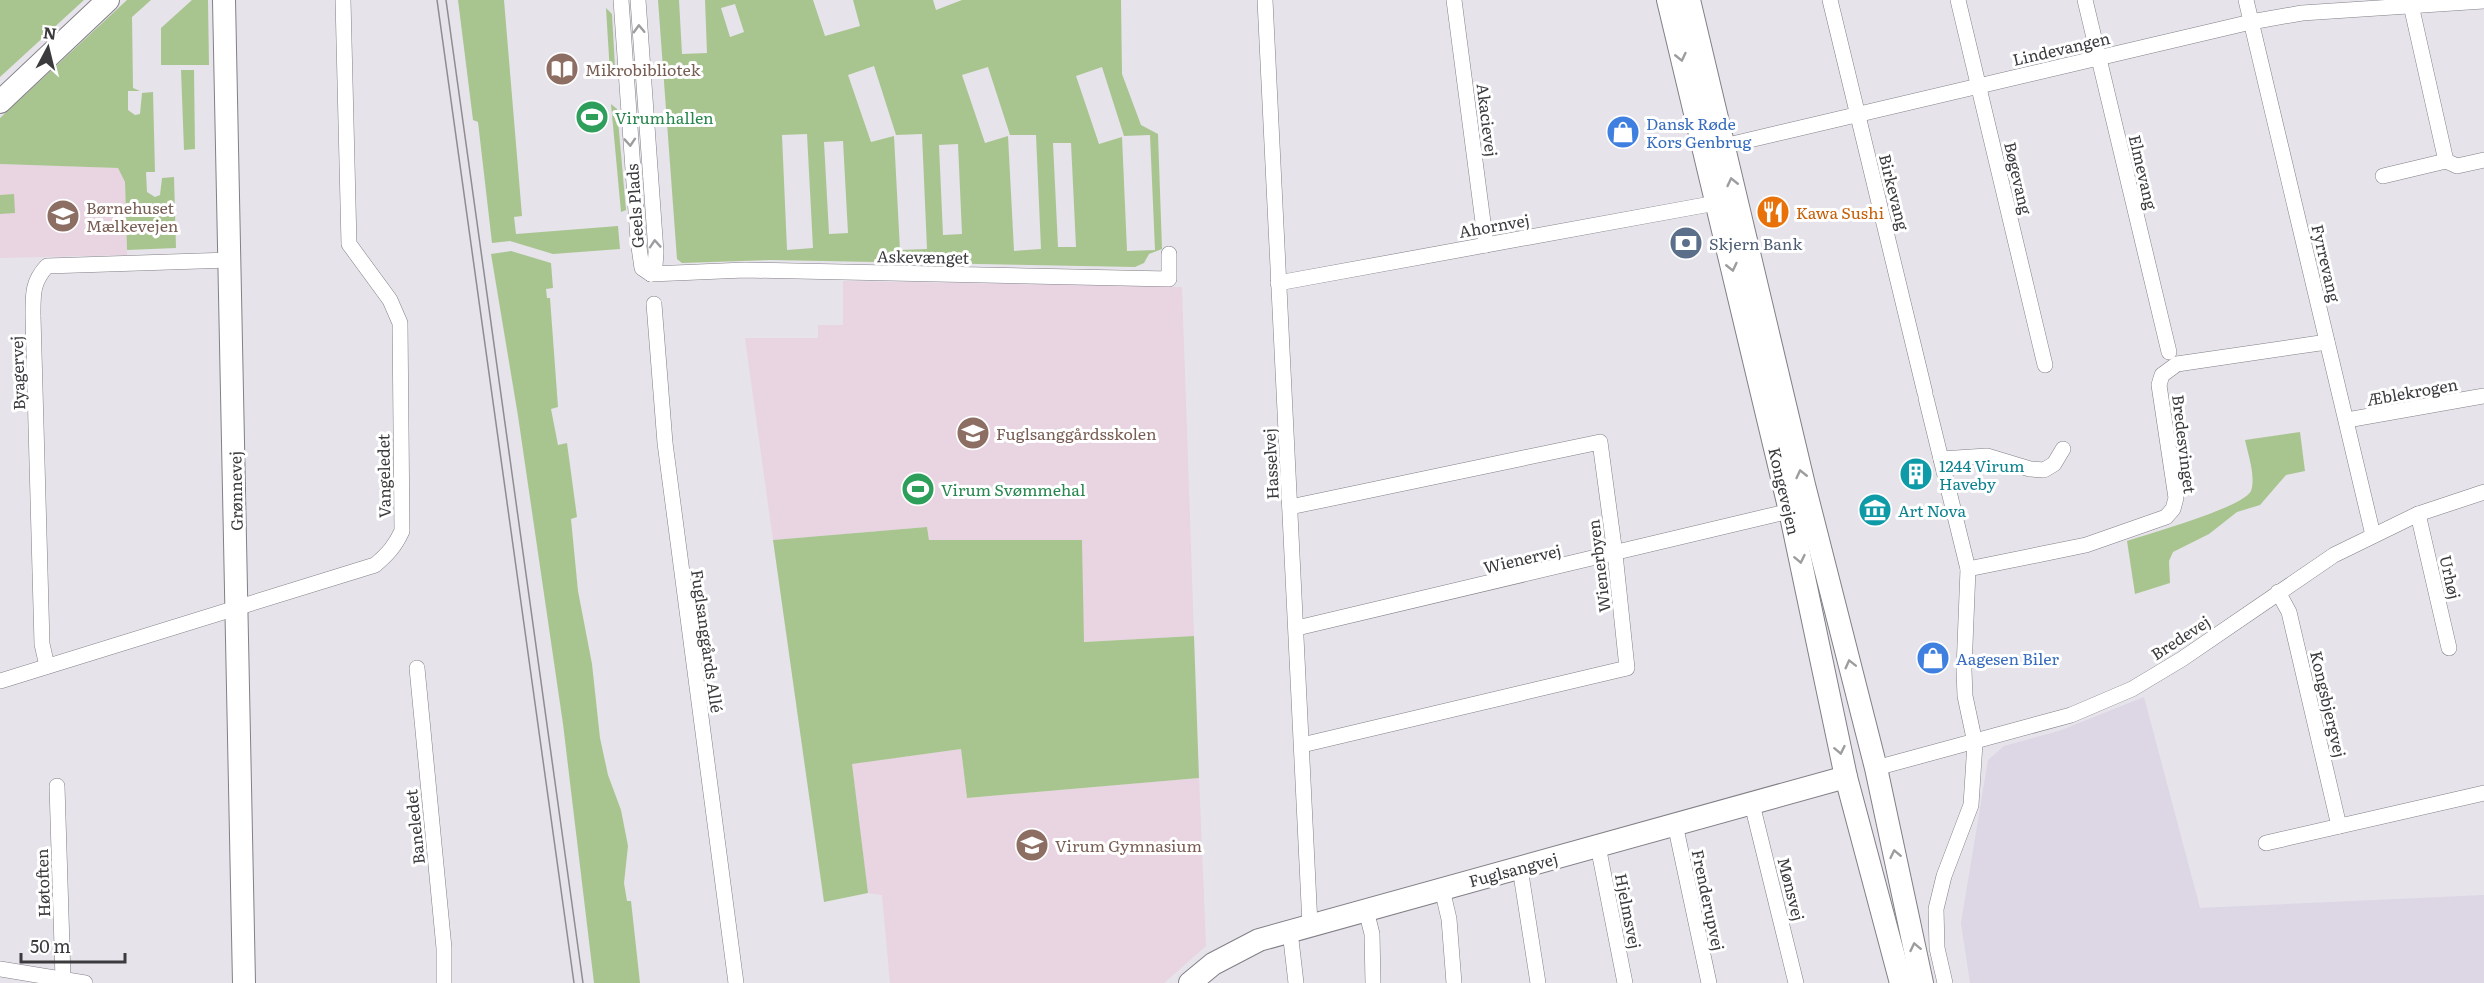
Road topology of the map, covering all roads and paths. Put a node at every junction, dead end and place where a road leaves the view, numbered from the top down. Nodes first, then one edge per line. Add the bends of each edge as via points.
1 (108, 0) edge
2 (224, 0) edge
3 (343, 0) edge
4 (621, 0) edge
5 (638, 0) edge
6 (1264, 0) edge
7 (1454, 0) edge
8 (1668, 0) edge
9 (1689, 0) edge
10 (1830, 0) edge
11 (1958, 0) edge
12 (2085, 0) edge
13 (2246, 0) edge
14 (2484, 2) edge
15 (2411, 5) junction
16 (2251, 22) junction
17 (2099, 58) junction
18 (1979, 86) junction
19 (0, 102) edge
20 (1858, 115) junction
21 (1724, 146) junction
22 (2484, 160) edge
23 (2446, 161) junction
24 (2383, 176) dead end
25 (1716, 204) junction
26 (1486, 245) junction
27 (1168, 254) dead end
28 (230, 260) junction
29 (651, 274) junction
30 (1278, 283) junction
31 (654, 304) dead end
32 (2327, 342) junction
33 (2169, 351) dead end
34 (2045, 365) dead end
35 (2484, 396) edge
36 (2346, 420) junction
37 (2063, 449) dead end
38 (1941, 459) junction
39 (2484, 492) edge
40 (1290, 507) junction
41 (1790, 511) junction
42 (2418, 514) junction
43 (2373, 535) junction
44 (1616, 554) junction
45 (1968, 569) junction
46 (2278, 592) junction
47 (237, 606) junction
48 (1297, 628) junction
49 (2449, 648) dead end
50 (47, 666) junction
51 (417, 668) dead end
52 (0, 681) edge
53 (1974, 742) junction
54 (1302, 745) junction
55 (1876, 768) junction
56 (1846, 777) junction
57 (57, 786) dead end
58 (2484, 793) edge
59 (1752, 804) junction
60 (1675, 824) junction
61 (2339, 826) junction
62 (2266, 843) dead end
63 (1598, 846) junction
64 (1520, 868) junction
65 (1442, 889) junction
66 (1366, 910) junction
67 (1300, 928) junction
68 (0, 969) edge
69 (63, 979) junction
70 (85, 983) edge
71 (244, 983) edge
72 (444, 983) edge
73 (736, 983) edge
74 (1190, 983) edge
75 (1296, 983) edge
76 (1373, 983) edge
77 (1454, 983) edge
78 (1538, 983) edge
79 (1625, 983) edge
80 (1708, 983) edge
81 (1796, 983) edge
82 (1901, 983) edge
83 (1922, 983) edge
84 (1945, 983) edge

1 - 19 main road
2 - 28 main road, Grønnevej
3 - 47 street, Vangeledet via 349,244 390,300 400,323 402,531 392,550 375,565
4 -> 29 street, Geels Plads via 638,240 642,268
29 -> 5 street, Geels Plads via 656,261
6 - 30 street, Hasselvej
7 - 26 street, Akacievej
8 -> 25 main road, Kongevejen
9 - 21 main road, Kongevejen
10 - 20 street, Birkevang
11 - 18 street, Bøgevang
12 - 17 street, Elmevang
13 - 16 street, Fyrrevang
14 - 15 street, Lindevangen
15 - 16 street, Lindevangen
15 - 23 street
16 - 17 street, Lindevangen
16 - 32 street, Fyrrevang
17 - 18 street, Lindevangen
17 - 33 street, Elmevang
18 - 20 street, Lindevangen
18 - 34 street, Bøgevang
20 - 21 street, Lindevangen
20 - 38 street, Birkevang
55 -> 21 main road, Kongevejen
22 - 23 street via 2457,166
23 - 24 street
25 - 26 street, Ahornvej
25 -> 41 main road, Kongevejen
26 - 30 street, Ahornvej
27 - 29 street, Askevænget via 1169,279 768,270
28 - 47 main road, Grønnevej
28 - 50 street, Byagervej via 47,266 38,276 33,288 33,316 42,644
30 - 40 street, Hasselvej
31 - 73 street, Fuglsanggårds Allé via 665,443
32 - 36 street, Fyrrevang
32 - 45 street, Bredesvinget via 2177,364 2168,369 2159,385 2176,498 2174,509 2166,517 2086,545
35 - 36 street, Æblekrogen
36 - 43 street, Fyrrevang
37 - 38 street via 2054,464 2044,470 1973,455
38 - 45 street
39 - 42 street, Bredevej
40 - 44 street, Wienerbyen via 1600,442
40 - 48 street, Hasselvej
41 - 44 street, Wienervej
41 -> 56 main road, Kongevejen
42 - 43 street, Bredevej
42 - 49 street, Urhøj
43 - 46 street, Bredevej
44 - 48 street, Wienervej
44 - 54 street, Wienerbyen via 1627,668
45 - 53 street via 1964,670
46 - 53 street, Bredevej via 2132,689 2071,715
46 - 61 street, Kongsbjergvej via 2289,612
47 - 50 street, Vangeledet
47 - 71 main road, Grønnevej
48 - 54 street, Hasselvej
50 - 52 street, Vangeledet
51 - 72 street, Baneledet
53 - 55 street, Bredevej
53 - 84 street via 1971,805 1936,909 1937,948
54 - 67 street, Hasselvej
83 -> 55 main road, Kongevejen
56 - 59 main road, Fuglsangvej
56 - 82 main road, Kongevejen
57 - 69 street, Høtoften
58 - 61 street
59 - 60 main road, Fuglsangvej
59 - 81 street, Mønsvej
60 - 63 main road, Fuglsangvej
60 - 80 street, Frenderupvej
61 - 62 street
63 - 64 main road, Fuglsangvej
63 - 79 street, Hjelmsvej
64 - 65 main road, Fuglsangvej
64 - 78 street
65 - 66 main road, Fuglsangvej
65 - 77 street via 1449,919
66 - 67 main road, Fuglsangvej
66 - 76 street via 1372,934
67 - 74 main road, Fuglsangvej via 1236,950
67 - 75 street, Hasselvej
68 - 69 street
69 - 70 street

